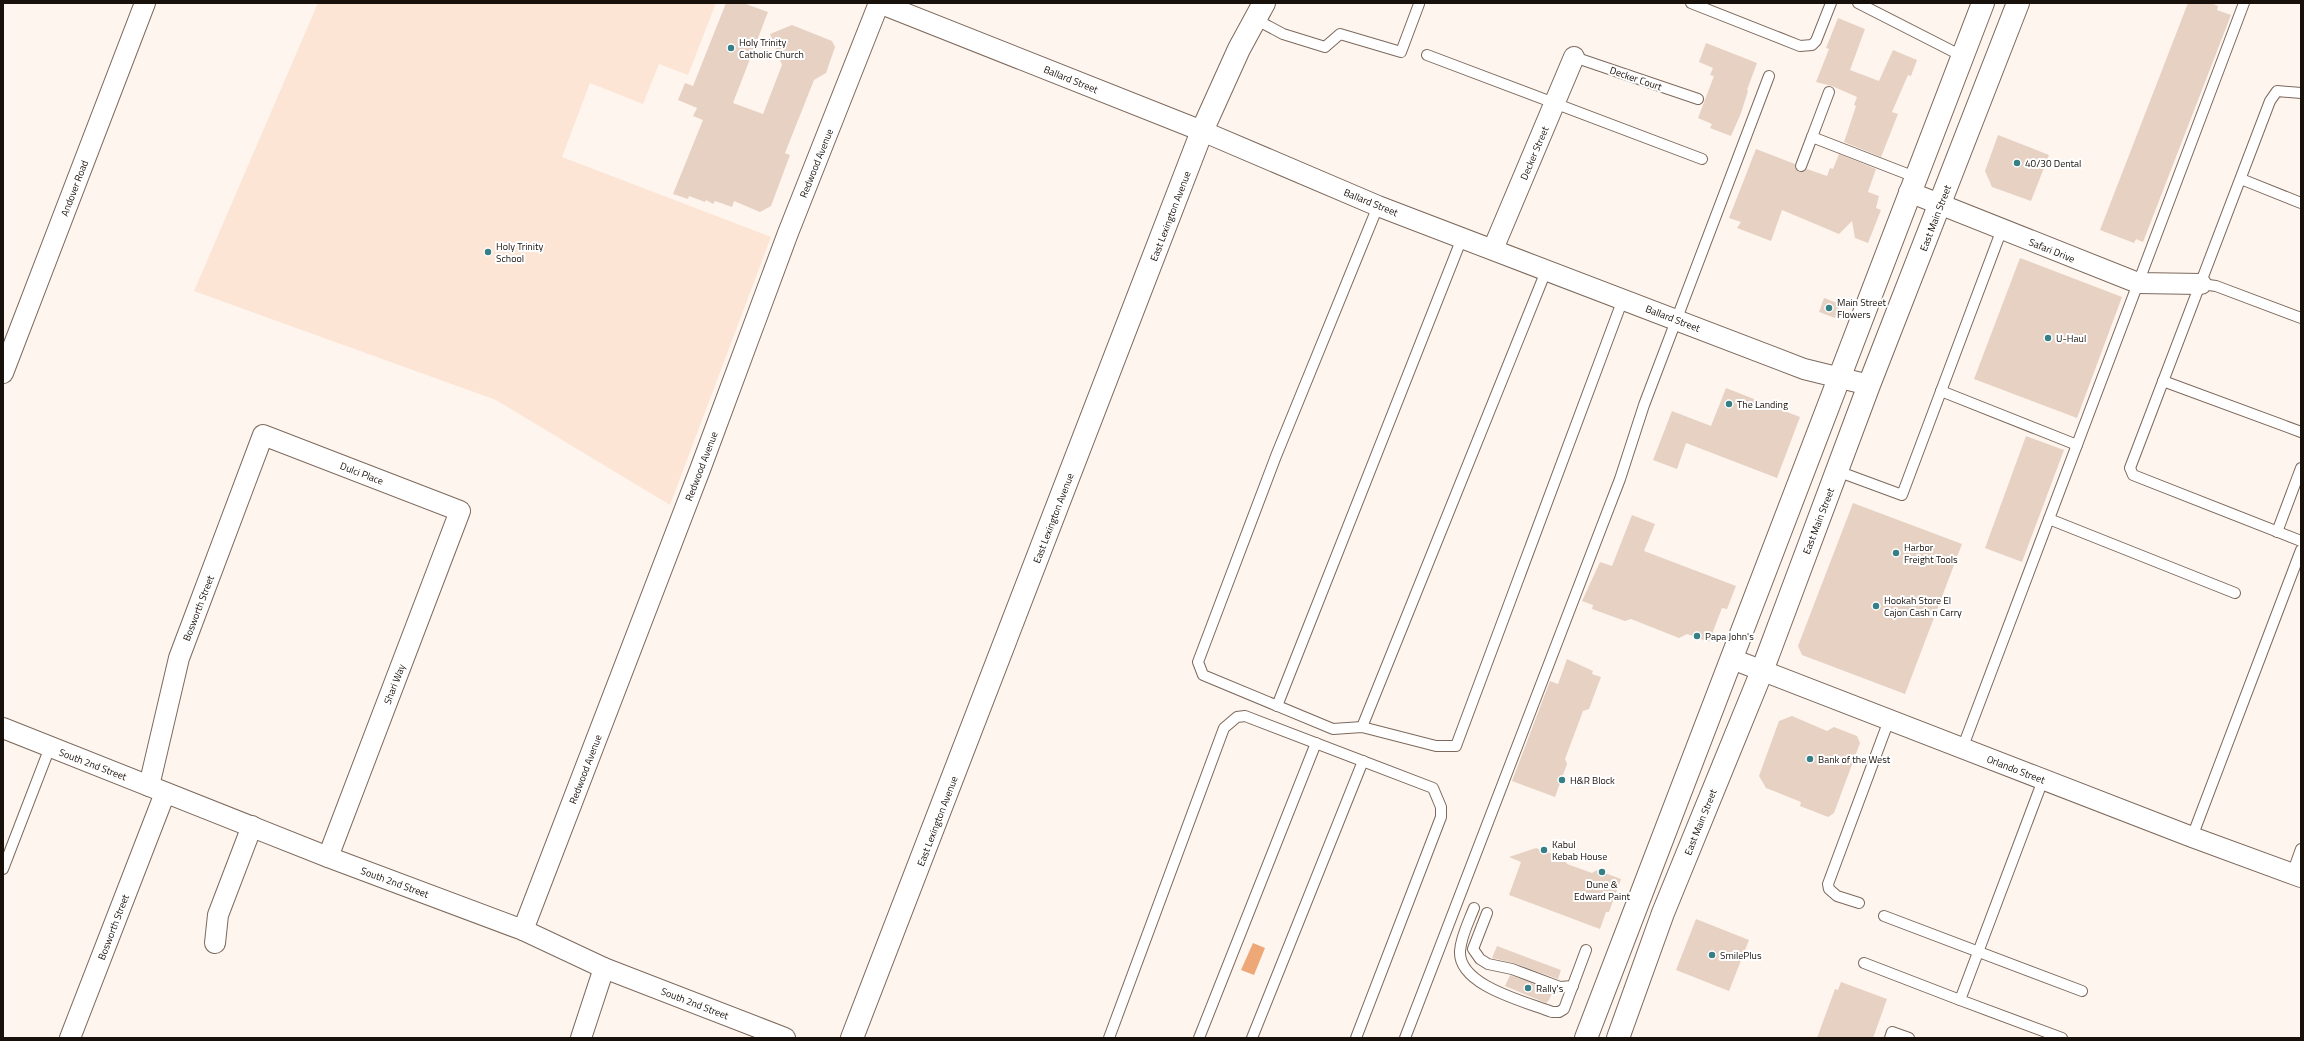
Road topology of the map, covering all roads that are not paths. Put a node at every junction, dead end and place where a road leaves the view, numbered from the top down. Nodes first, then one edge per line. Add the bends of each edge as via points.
1 (145, 3) edge
2 (879, 3) edge
3 (1691, 3) edge
4 (1831, 3) edge
5 (1858, 3) edge
6 (1983, 3) edge
7 (2018, 3) edge
8 (2244, 3) edge
9 (1418, 4) dead end
10 (1260, 11) edge
11 (1427, 55) dead end
12 (1962, 56) junction
13 (1574, 57) joint
14 (1769, 76) dead end
15 (1829, 92) dead end
16 (2301, 93) edge
17 (1698, 99) dead end
18 (1555, 102) junction
19 (1202, 131) junction
20 (1812, 137) junction
21 (1702, 159) dead end
22 (1801, 166) dead end
23 (2241, 179) junction
24 (1912, 185) junction
25 (2301, 203) edge
26 (1940, 205) junction
27 (1378, 206) junction
28 (2002, 230) junction
29 (1462, 238) junction
30 (1493, 249) junction
31 (1546, 271) junction
32 (2138, 283) junction
33 (2200, 284) junction
34 (1623, 299) junction
35 (2301, 318) edge
36 (1677, 320) junction
37 (3, 373) edge
38 (1839, 378) junction
39 (2162, 381) junction
40 (1869, 385) junction
41 (1941, 391) junction
42 (2301, 432) edge
43 (264, 435) joint
44 (2077, 445) junction
45 (2301, 468) edge
46 (1837, 471) junction
47 (460, 511) joint
48 (2049, 519) junction
49 (2277, 532) junction
50 (2301, 542) edge
51 (2301, 550) edge
52 (2235, 593) dead end
53 (1732, 659) junction
54 (1762, 671) junction
55 (1277, 706) junction
56 (1889, 720) junction
57 (1362, 727) junction
58 (3, 728) edge
59 (1316, 743) junction
60 (50, 747) junction
61 (1962, 749) junction
62 (1363, 761) junction
63 (2043, 780) junction
64 (157, 790) junction
65 (252, 826) junction
66 (2192, 837) junction
67 (2301, 849) edge
68 (328, 857) junction
69 (3, 869) edge
70 (2296, 875) edge
71 (1859, 903) dead end
72 (1474, 908) dead end
73 (1487, 912) dead end
74 (1884, 916) dead end
75 (523, 930) junction
76 (215, 943) dead end
77 (1586, 950) dead end
78 (1978, 952) junction
79 (1615, 962) junction
80 (1864, 963) dead end
81 (604, 968) junction
82 (1643, 969) junction
83 (1573, 986) junction
84 (2082, 992) dead end
85 (1960, 1000) junction
86 (70, 1038) edge
87 (581, 1038) edge
88 (785, 1038) edge
89 (852, 1038) edge
90 (1109, 1038) edge
91 (1200, 1038) edge
92 (1252, 1038) edge
93 (1356, 1038) edge
94 (1405, 1038) edge
95 (1586, 1038) edge
96 (1618, 1038) edge
97 (1890, 1038) edge
98 (1909, 1038) edge
99 (2062, 1038) edge

1 - 37 street, Andover Road
2 - 19 street, Ballard Street
2 - 75 street, Redwood Avenue via 788,233
3 - 4 lane via 1800,46 1816,41
5 - 12 lane
6 - 12 main road
7 - 26 main road, East Main Street
8 - 32 lane
9 - 10 lane via 1401,52 1340,34 1325,46 1283,34
10 - 19 main road, East Lexington Avenue via 1239,49
11 - 18 lane
12 - 24 main road
13 - 17 lane, Decker Court
13 - 18 street, Decker Street
14 - 36 lane
15 - 20 lane
16 - 23 lane via 2277,91 2270,101
18 - 21 lane
18 - 30 street, Decker Street
19 - 27 street, Ballard Street
19 - 89 main road, East Lexington Avenue
20 - 22 lane
20 - 24 lane
23 - 25 lane
23 - 33 lane
24 - 26 street, Safari Drive
24 - 38 main road
26 - 28 street, Safari Drive
26 - 40 main road, East Main Street
27 - 29 street, Ballard Street
27 - 55 lane via 1276,456 1198,662 1203,675
28 - 32 street, Safari Drive
28 - 41 lane
29 - 30 street, Ballard Street
29 - 55 lane
30 - 31 street, Ballard Street
31 - 34 street, Ballard Street
31 - 57 lane
32 - 33 street, Safari Drive
32 - 44 lane
33 - 35 lane via 2216,286
33 - 39 lane
34 - 36 street, Ballard Street
34 - 57 lane via 1456,746 1436,746
36 - 38 street, Ballard Street via 1804,369
36 - 94 lane via 1644,406 1620,479
38 - 40 street, Ballard Street
38 - 53 main road
39 - 42 lane
39 - 49 lane via 2130,468 2133,475
40 - 46 main road, East Main Street
41 - 44 lane
41 - 46 lane via 1902,495
43 - 47 street, Dulci Place
43 - 64 street, Bosworth Street via 179,658
44 - 48 lane
45 - 49 lane
46 - 54 main road, East Main Street
47 - 68 street, Shari Way
48 - 52 lane
48 - 61 lane
49 - 50 lane
51 - 66 lane
53 - 54 street, Orlando Street
53 - 79 main road
54 - 56 street, Orlando Street
54 - 82 main road, East Main Street via 1663,913
55 - 57 lane via 1333,728
56 - 61 street, Orlando Street
56 - 71 lane via 1828,884 1836,896
58 - 60 street, South 2nd Street
59 - 62 lane
59 - 90 lane via 1245,716 1237,717 1224,728
59 - 91 lane
60 - 64 street, South 2nd Street
60 - 69 lane
61 - 63 street, Orlando Street
62 - 92 lane
62 - 93 lane via 1433,788 1441,807 1440,817
63 - 66 street, Orlando Street
63 - 78 lane
64 - 65 street, South 2nd Street
64 - 86 street, Bosworth Street
65 - 68 street, South 2nd Street
65 - 76 street via 218,915
66 - 70 street, Orlando Street
67 - 70 lane
68 - 75 street, South 2nd Street
72 - 83 lane via 1461,941 1460,953 1463,966 1477,981 1552,1012 1564,1009
73 - 83 lane via 1473,949 1480,959 1488,964 1512,969 1560,987
74 - 78 lane
75 - 81 street, South 2nd Street
77 - 83 lane
78 - 84 lane
78 - 85 lane
79 - 82 main road
79 - 95 main road
80 - 85 lane
81 - 87 street
81 - 88 street, South 2nd Street
82 - 96 main road, East Main Street
85 - 99 lane
97 - 98 lane via 1892,1032

